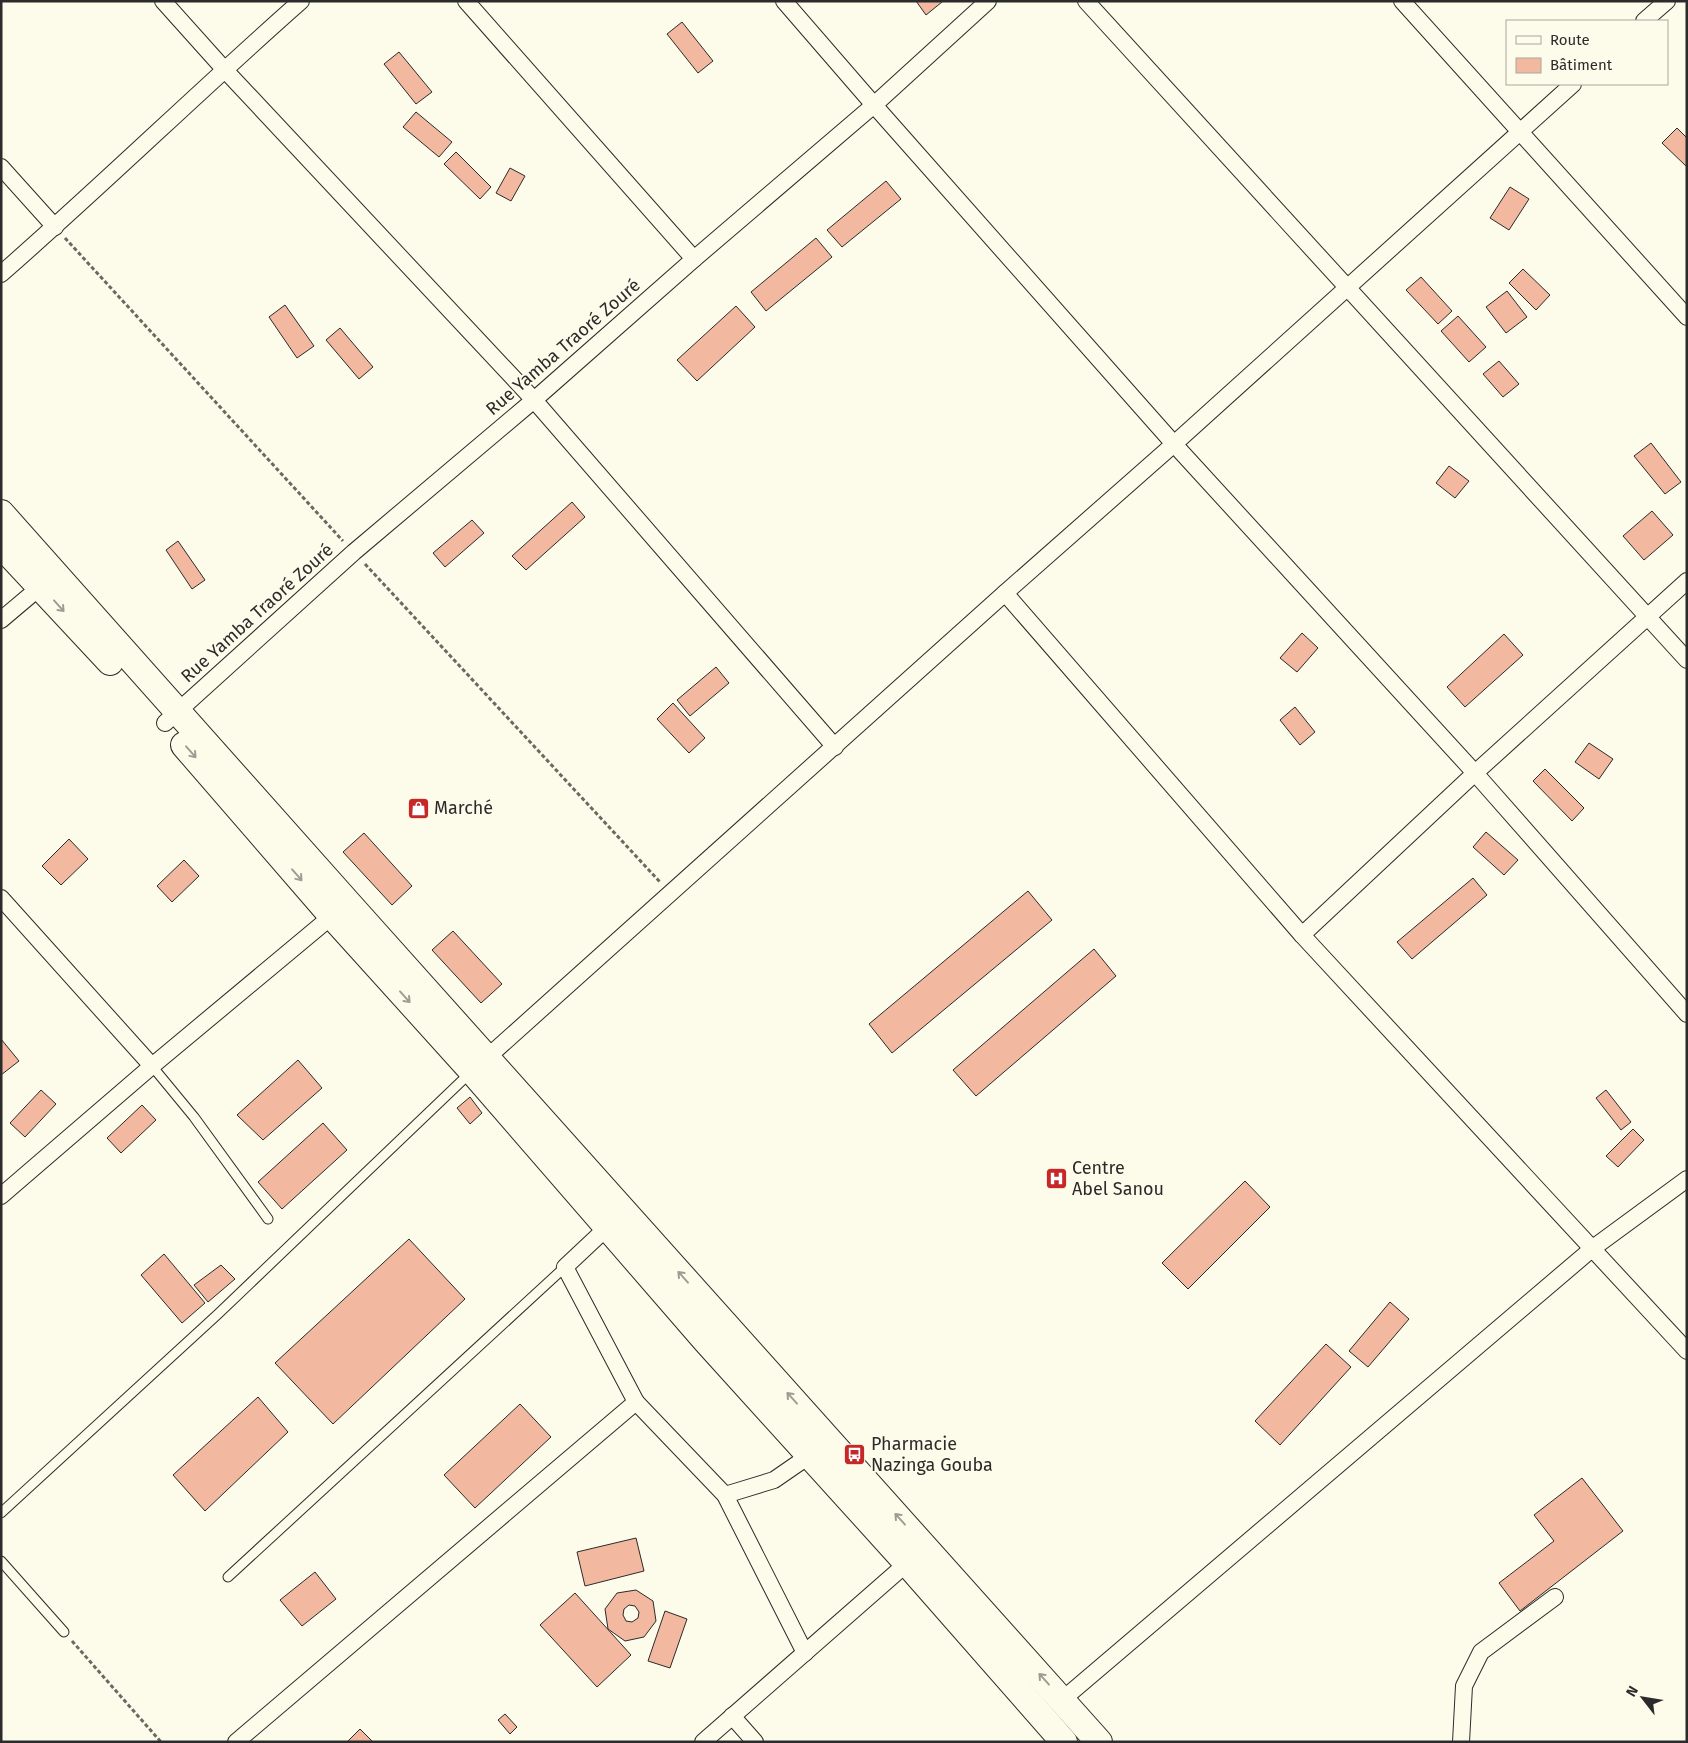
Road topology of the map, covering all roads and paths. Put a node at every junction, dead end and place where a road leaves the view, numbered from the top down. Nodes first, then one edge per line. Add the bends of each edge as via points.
1 (163, 1) edge
2 (301, 1) edge
3 (466, 1) edge
4 (784, 1) edge
5 (988, 1) edge
6 (1086, 1) edge
7 (1402, 1) edge
8 (1667, 1) edge
9 (1645, 20) edge
10 (224, 70) junction
11 (1572, 85) edge
12 (874, 105) junction
13 (1519, 131) junction
14 (1, 167) edge
15 (55, 227) junction
16 (694, 259) junction
17 (1, 274) edge
18 (1348, 287) junction
19 (1687, 317) edge
20 (534, 400) junction
21 (1174, 444) junction
22 (1, 513) edge
23 (1, 545) edge
24 (48, 580) junction
25 (1687, 581) edge
26 (1005, 593) junction
27 (1647, 616) junction
28 (1, 620) edge
29 (1687, 660) edge
30 (172, 717) junction
31 (835, 747) junction
32 (1475, 774) junction
33 (1, 898) edge
34 (332, 916) junction
35 (1302, 935) junction
36 (1687, 1014) edge
37 (480, 1064) junction
38 (152, 1066) junction
39 (1687, 1179) edge
40 (1, 1196) edge
41 (268, 1219) dead end
42 (616, 1219) junction
43 (1594, 1248) junction
44 (565, 1266) junction
45 (1687, 1351) edge
46 (636, 1402) junction
47 (830, 1440) junction
48 (809, 1457) junction
49 (725, 1495) junction
50 (1, 1513) edge
51 (916, 1555) junction
52 (1, 1561) edge
53 (228, 1577) dead end
54 (1555, 1596) dead end
55 (64, 1632) joint
56 (805, 1653) junction
57 (1062, 1700) junction
58 (732, 1716) junction
59 (161, 1742) edge
60 (236, 1742) edge
61 (703, 1742) edge
62 (755, 1742) edge
63 (1064, 1742) edge
64 (1099, 1742) edge
65 (1461, 1742) edge

1 - 10 street
2 - 10 street
3 - 16 street
4 - 12 street
5 - 12 street, Rue Yamba Traoré Zouré
6 - 18 street
7 - 13 street
8 - 9 street
10 - 15 street
10 - 20 street
11 - 13 street
12 - 16 street, Rue Yamba Traoré Zouré
12 - 21 street
13 - 18 street
13 - 19 street
14 - 15 street
15 - 17 street
16 - 20 street, Rue Yamba Traoré Zouré
18 - 21 street
18 - 27 street
20 - 30 street, Rue Yamba Traoré Zouré via 354,552
20 - 31 street
21 - 26 street
21 - 32 street
22 - 24 main road
23 - 24 main road
24 - 28 street
24 - 30 main road
25 - 27 street
26 - 31 street
26 - 35 street
27 - 29 street
27 - 32 street
30 -> 34 main road
30 - 37 main road
31 - 37 street
32 - 35 street
32 - 36 street
33 - 38 street
34 -> 37 main road
34 - 38 street
35 - 43 street
37 - 42 main road
37 - 50 lane via 218,1314
38 - 40 street
38 - 41 lane via 194,1117
39 - 43 street
42 - 44 street
47 -> 42 main road
42 - 48 main road
43 - 45 street
43 - 57 street
44 - 46 street
44 - 53 lane
46 - 49 street
46 - 60 street
47 - 48 street
51 -> 47 main road
48 - 49 street via 774,1480
48 - 51 main road
49 - 56 street
51 - 56 street
57 -> 51 main road
51 - 63 main road
52 - 55 lane
54 - 65 street via 1482,1652 1464,1686
55 - 59 path
56 - 58 street
57 - 64 main road
58 - 61 street
58 - 62 street

